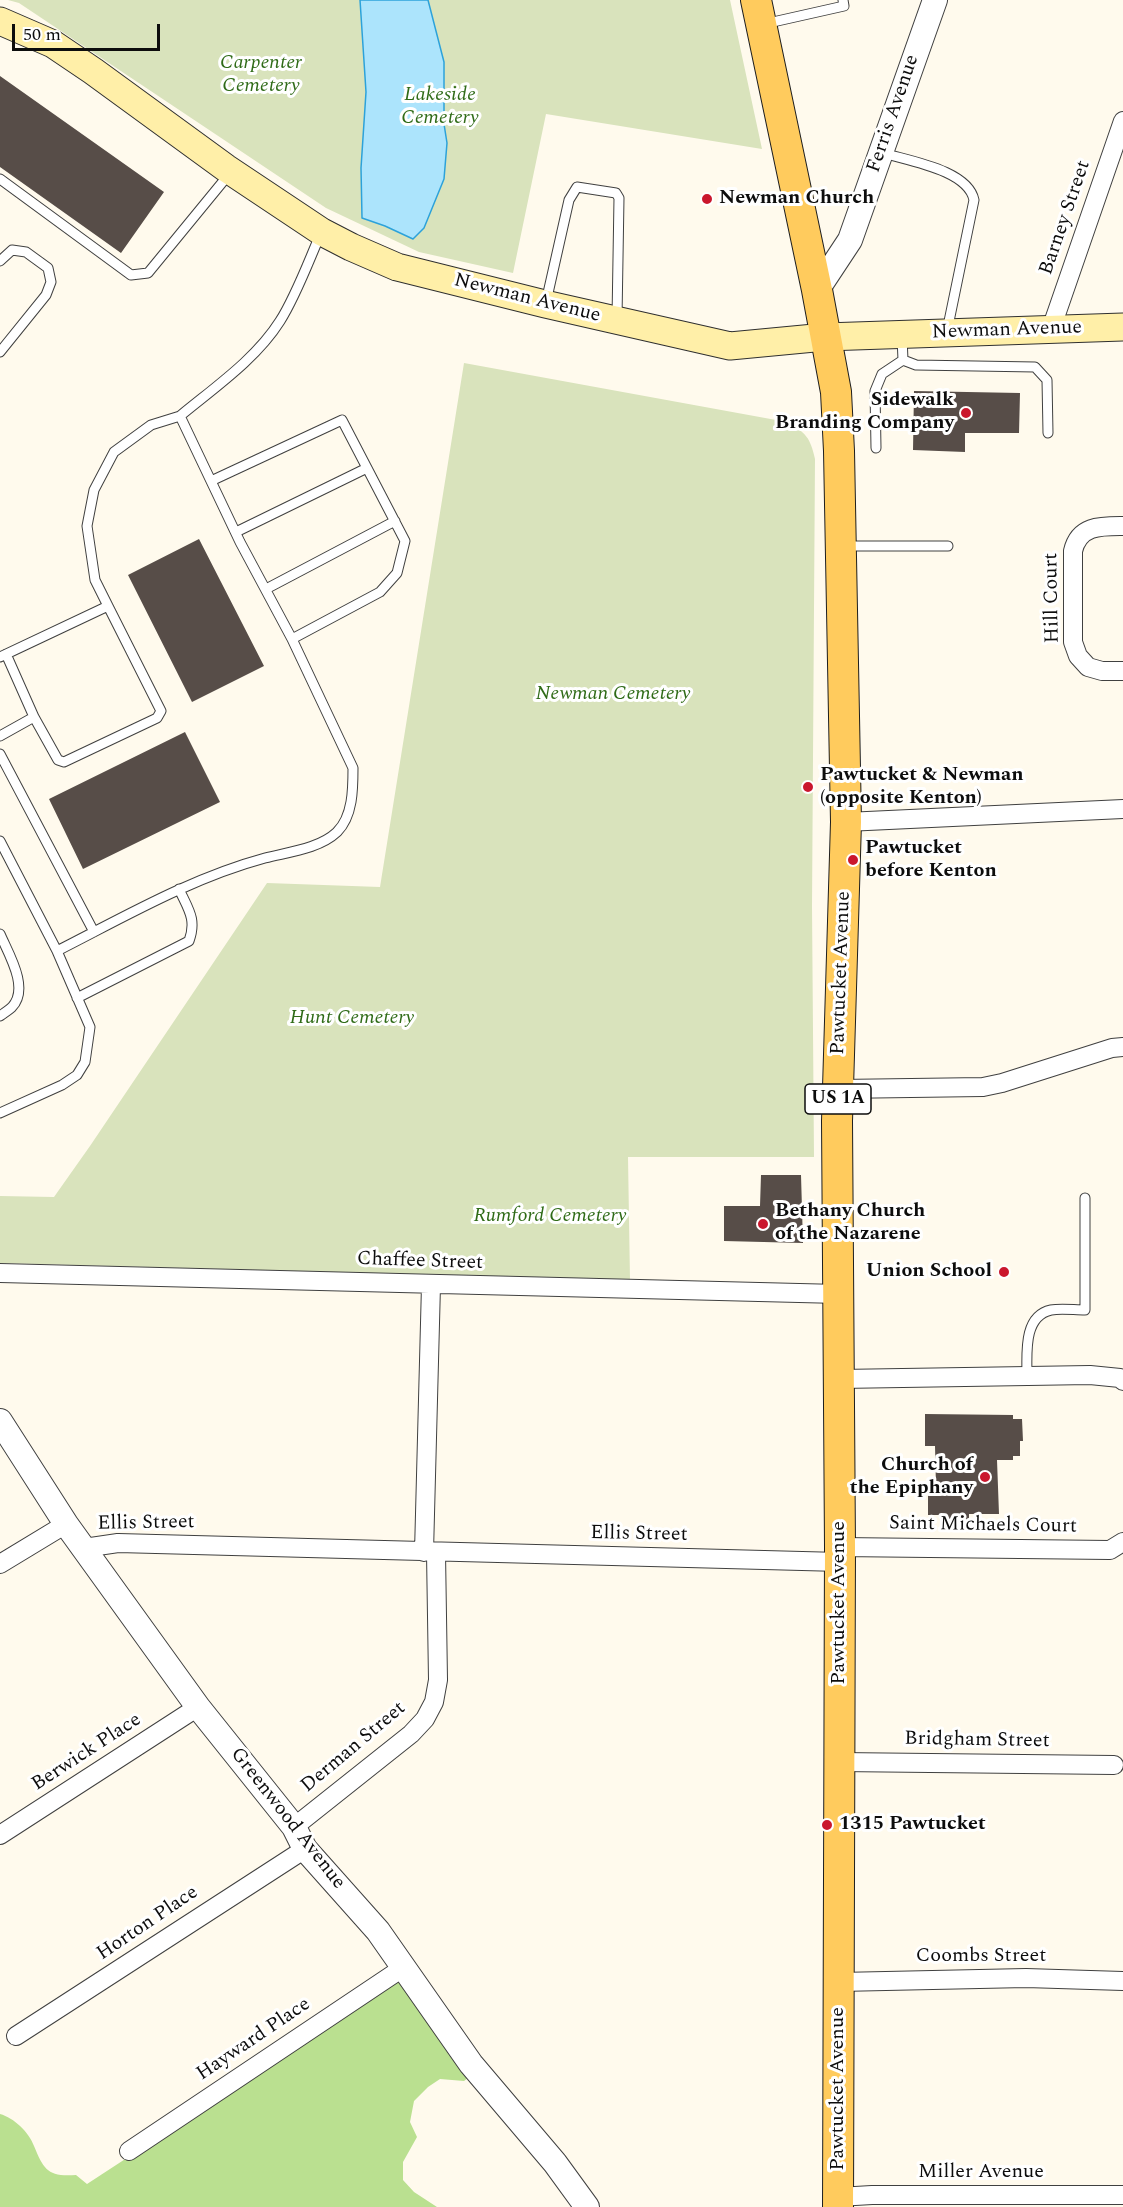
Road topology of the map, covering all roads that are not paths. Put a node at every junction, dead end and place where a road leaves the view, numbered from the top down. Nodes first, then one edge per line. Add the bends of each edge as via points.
1 (843, 0) edge
2 (935, 0) edge
3 (759, 13) edge
4 (0, 21) edge
5 (1123, 121) edge
6 (881, 153) junction
7 (231, 172) junction
8 (0, 180) edge
9 (322, 232) junction
10 (0, 261) edge
11 (817, 290) junction
12 (545, 304) junction
13 (617, 320) junction
14 (1123, 327) edge
15 (1052, 330) junction
16 (946, 333) junction
17 (825, 337) junction
18 (903, 347) junction
19 (0, 352) edge
20 (180, 416) junction
21 (1048, 434) dead end
22 (876, 448) dead end
23 (367, 468) junction
24 (211, 481) junction
25 (395, 521) junction
26 (1123, 526) edge
27 (236, 532) junction
28 (840, 546) junction
29 (948, 546) dead end
30 (266, 589) junction
31 (108, 606) junction
32 (292, 639) junction
33 (3, 655) edge
34 (1123, 671) edge
35 (34, 717) junction
36 (0, 736) edge
37 (0, 754) edge
38 (1123, 809) edge
39 (846, 822) junction
40 (0, 841) edge
41 (179, 889) junction
42 (94, 932) junction
43 (0, 934) edge
44 (57, 951) junction
45 (77, 998) junction
46 (0, 1016) edge
47 (1123, 1047) edge
48 (839, 1089) junction
49 (0, 1113) edge
50 (1085, 1198) dead end
51 (0, 1274) edge
52 (431, 1285) junction
53 (839, 1294) junction
54 (1028, 1375) junction
55 (840, 1379) junction
56 (1123, 1381) edge
57 (0, 1421) edge
58 (66, 1524) junction
59 (1123, 1542) edge
60 (84, 1548) junction
61 (430, 1553) junction
62 (840, 1555) junction
63 (0, 1564) edge
64 (198, 1707) junction
65 (839, 1762) junction
66 (1114, 1765) dead end
67 (294, 1827) junction
68 (0, 1835) edge
69 (305, 1849) junction
70 (404, 1967) junction
71 (1123, 1981) edge
72 (839, 1982) junction
73 (16, 2036) dead end
74 (129, 2151) dead end
75 (1123, 2195) edge
76 (838, 2202) edge
77 (587, 2207) edge

1 - 3 lane via 844,6
2 - 6 street, Ferris Avenue
3 - 11 main road, Pawtucket Avenue / US 1A
4 - 7 main road, Newman Avenue via 53,44
5 - 15 street, Barney Street
6 - 11 street, Ferris Avenue via 850,240
6 - 16 lane via 951,174 972,191 974,200
7 - 8 lane via 148,273 131,275
7 - 9 main road, Newman Avenue
9 - 12 main road, Newman Avenue via 397,267
9 - 20 lane via 281,320 266,340
10 - 19 lane via 12,250 26,252 48,268 51,282 46,295
11 - 17 main road, Pawtucket Avenue / US 1A
12 - 13 main road, Newman Avenue
12 - 13 lane via 574,190 577,187 616,193
13 - 17 main road, Newman Avenue via 730,346
14 - 15 main road, Newman Avenue
15 - 16 main road, Newman Avenue
16 - 18 main road, Newman Avenue
17 - 18 main road, Newman Avenue
17 - 28 main road, Pawtucket Avenue / US 1A via 836,392
18 - 21 lane via 916,365 1035,367 1047,380
18 - 22 lane via 882,374 876,391
20 - 24 lane
20 - 31 lane via 151,425 114,452 94,490 87,526 95,580
23 - 24 lane via 342,420
23 - 25 lane
23 - 27 lane
24 - 27 lane
25 - 30 lane
25 - 32 lane via 405,541 397,573 380,592
26 - 34 street, Hill Court via 1084,531 1073,551 1073,642 1078,656 1088,667
27 - 30 lane
28 - 29 lane
28 - 39 main road, Pawtucket Avenue / US 1A
30 - 32 lane
31 - 33 lane
31 - 35 lane via 161,711 157,718 64,762 58,760
32 - 41 lane via 353,768 348,814 338,832 322,843 244,864
33 - 35 lane
35 - 36 lane
37 - 42 lane
38 - 39 street
39 - 48 main road, Pawtucket Avenue / US 1A
40 - 44 lane
41 - 42 lane
41 - 45 lane via 192,916 194,928 189,941
42 - 44 lane
43 - 46 lane via 18,978 19,992 14,1006
44 - 45 lane
45 - 49 lane via 90,1027 86,1062 77,1075 62,1085
47 - 48 street via 983,1087
48 - 53 main road, Pawtucket Avenue / US 1A
50 - 54 lane via 1084,1310 1050,1310 1035,1320 1028,1336
51 - 52 street, Chaffee Street
52 - 53 street, Chaffee Street
52 - 61 street, Derman Street
53 - 55 main road, Pawtucket Avenue / US 1A
54 - 55 street
54 - 56 street via 1090,1375
55 - 62 main road, Pawtucket Avenue / US 1A
57 - 58 street, Greenwood Avenue
58 - 60 street, Greenwood Avenue
58 - 63 street
59 - 62 street, Saint Michaels Court via 1110,1550
60 - 61 street, Ellis Street via 118,1544
60 - 64 street, Greenwood Avenue
61 - 62 street, Ellis Street
61 - 67 street, Derman Street via 438,1680 434,1702 411,1734
62 - 65 main road, Pawtucket Avenue / US 1A
64 - 67 street, Greenwood Avenue
64 - 68 street, Berwick Place
65 - 66 street, Bridgham Street
65 - 72 main road, Pawtucket Avenue / US 1A
67 - 69 street, Greenwood Avenue
69 - 70 street, Greenwood Avenue via 378,1931
69 - 73 street, Horton Place
70 - 74 street, Hayward Place
70 - 77 street, Greenwood Avenue via 471,2064
71 - 72 street, Coombs Street via 1004,1978
72 - 76 main road, Pawtucket Avenue / US 1A
75 - 76 street, Miller Avenue via 872,2195

